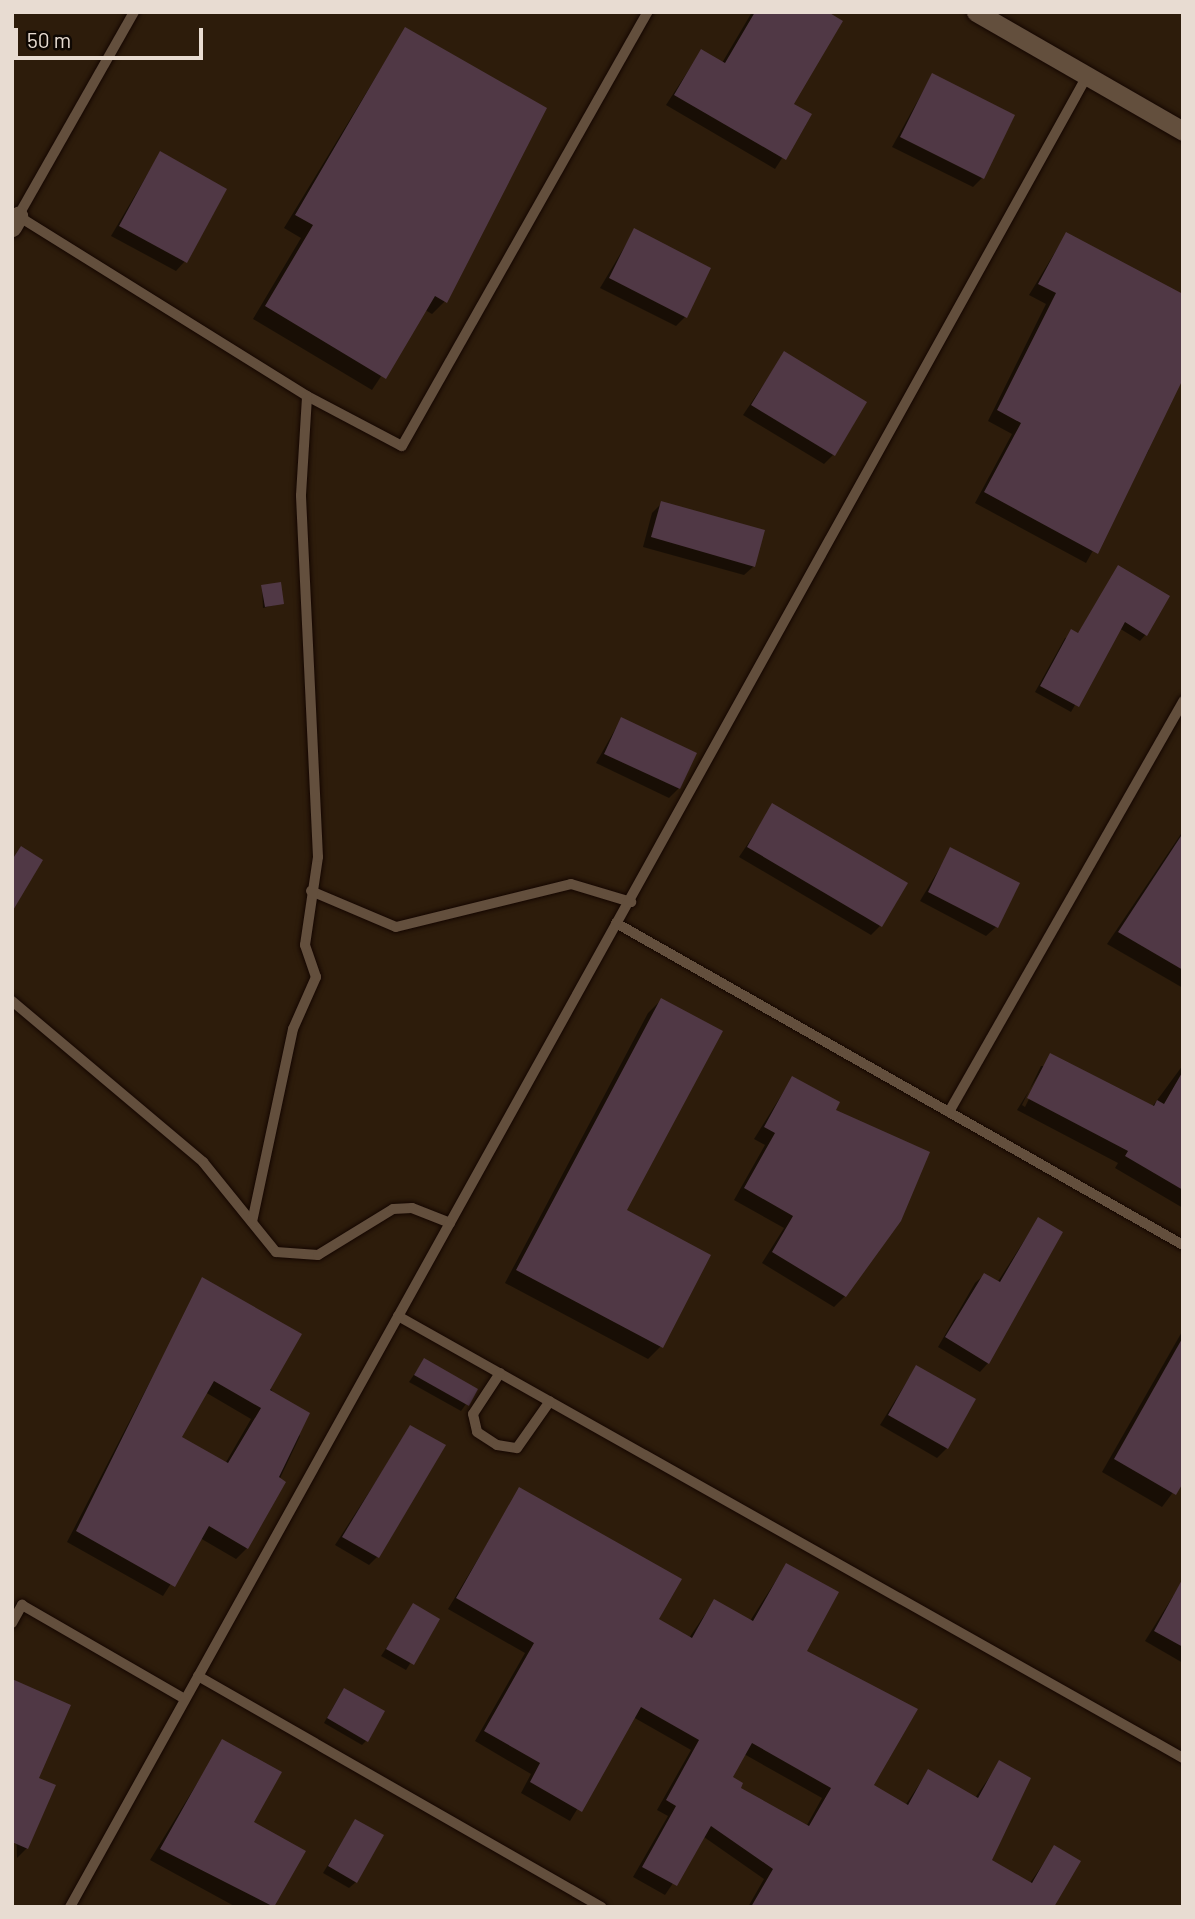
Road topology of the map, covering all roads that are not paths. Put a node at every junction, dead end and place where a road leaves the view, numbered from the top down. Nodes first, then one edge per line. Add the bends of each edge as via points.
1 (134, 12) edge
2 (648, 12) edge
3 (976, 12) edge
4 (1087, 76) junction
5 (1183, 131) edge
6 (15, 221) edge
7 (307, 396) junction
8 (1183, 701) edge
9 (311, 891) junction
10 (631, 902) junction
11 (617, 923) junction
12 (12, 1001) edge
13 (949, 1112) junction
14 (252, 1222) junction
15 (450, 1223) junction
16 (1183, 1245) edge
17 (398, 1316) junction
18 (500, 1373) junction
19 (550, 1401) junction
20 (12, 1623) edge
21 (198, 1676) junction
22 (185, 1699) junction
23 (1183, 1758) edge
24 (70, 1907) edge
25 (601, 1907) edge

1 - 6 lane
2 - 7 lane via 402,446
3 - 4 street
4 - 5 street
4 - 10 lane
6 - 7 lane
7 - 9 lane via 300,452 318,857
8 - 13 lane
9 - 10 lane via 396,927 511,904 570,884
9 - 14 lane via 305,945 315,987 293,1029
10 - 11 lane
11 - 13 lane
11 - 15 lane
12 - 14 lane via 204,1162
13 - 16 lane
14 - 15 lane via 276,1252 302,1258 393,1209 412,1208
15 - 17 lane
17 - 18 lane
17 - 21 lane
18 - 19 lane
18 - 19 lane via 473,1414 477,1432 497,1445 517,1448
19 - 23 lane
20 - 22 lane via 22,1605
21 - 22 lane
21 - 25 lane
22 - 24 lane

